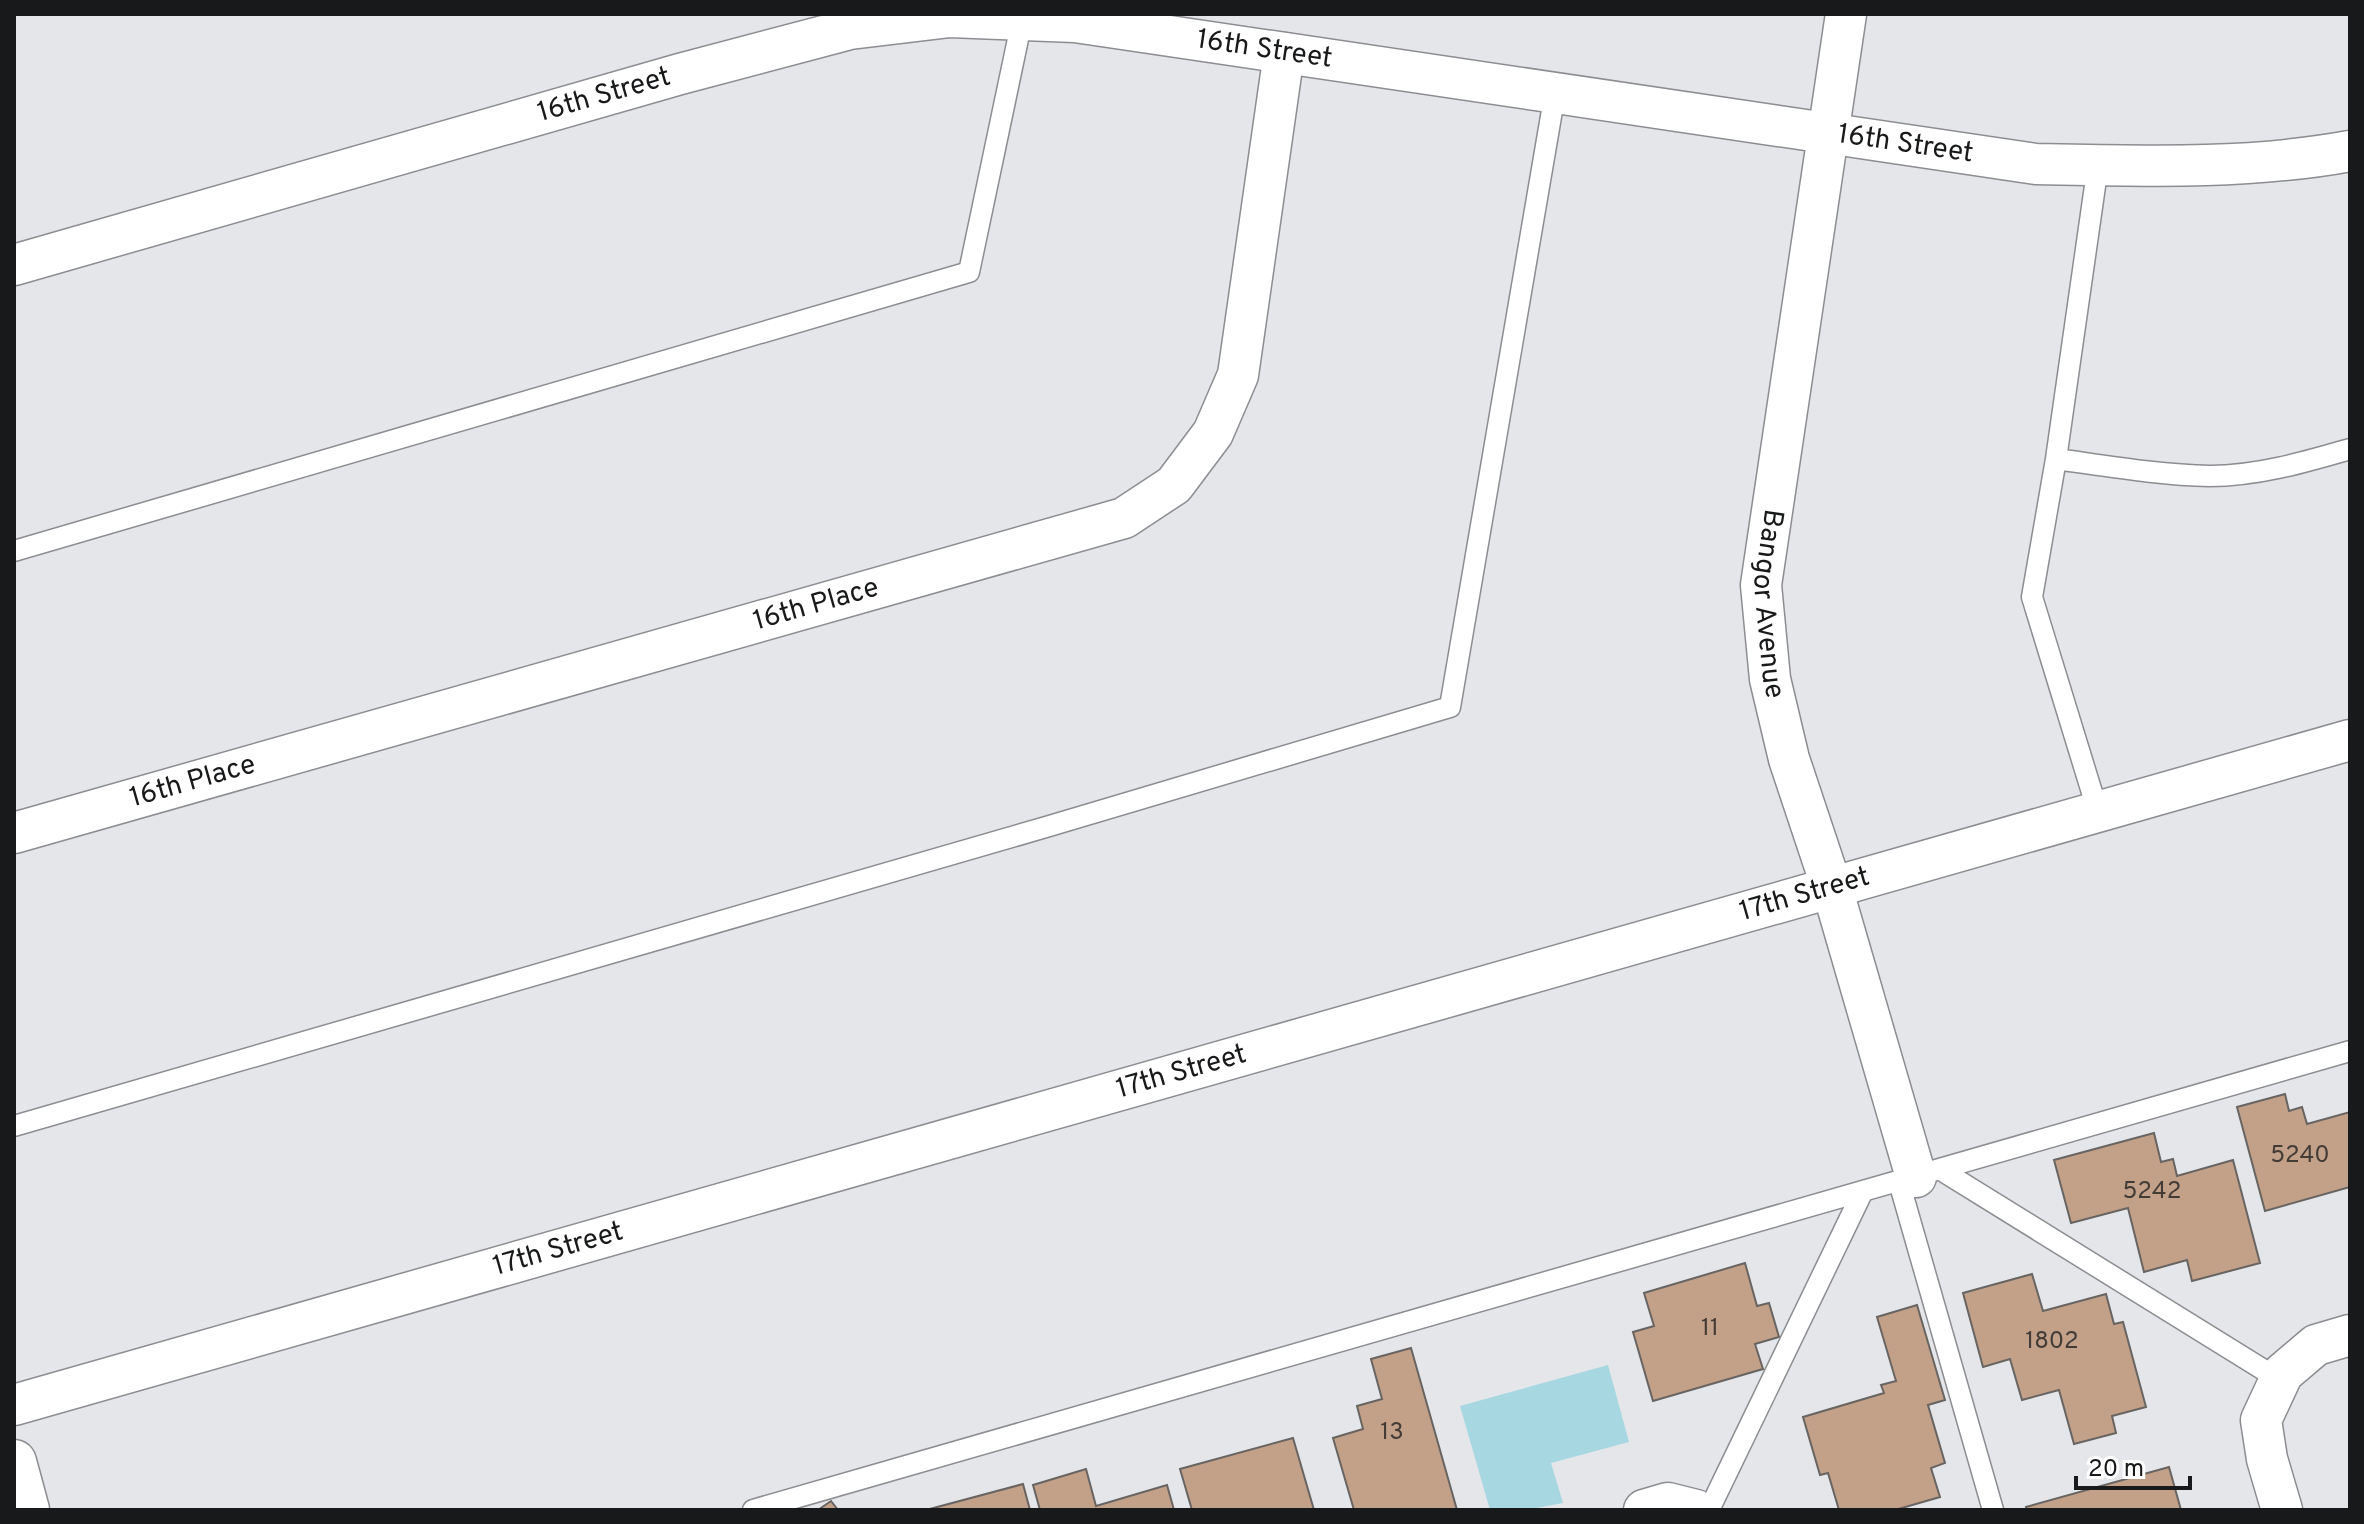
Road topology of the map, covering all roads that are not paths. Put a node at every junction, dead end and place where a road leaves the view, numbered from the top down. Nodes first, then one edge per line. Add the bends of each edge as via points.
1 (1846, 14) edge
2 (1022, 20) junction
3 (1284, 53) junction
4 (1555, 93) junction
5 (1827, 133) junction
6 (2350, 151) edge
7 (2098, 165) junction
8 (14, 265) edge
9 (2350, 449) edge
10 (2056, 459) junction
11 (14, 551) edge
12 (2350, 740) edge
13 (2098, 812) junction
14 (14, 833) edge
15 (1832, 888) junction
16 (2350, 1051) edge
17 (14, 1126) edge
18 (1919, 1176) junction
19 (1862, 1193) junction
20 (2350, 1335) edge
21 (2280, 1380) junction
22 (14, 1405) edge
23 (14, 1462) edge
24 (27, 1510) edge
25 (753, 1510) edge
26 (1644, 1510) edge
27 (1696, 1510) edge
28 (1709, 1510) edge
29 (1993, 1510) edge
30 (2282, 1510) edge

1 - 5 street, Bangor Avenue
2 - 3 street, 16th Street via 1075,22
2 - 8 street, 16th Street via 950,17 850,29
2 - 11 lane via 969,272
3 - 4 street, 16th Street
3 - 14 street, 16th Place via 1238,375 1213,433 1174,485 1124,518
4 - 5 street, 16th Street
4 - 17 lane via 1450,707
5 - 7 street, 16th Street via 2036,164
5 - 15 street, Bangor Avenue via 1761,585 1770,679 1789,759
6 - 7 street, 16th Street via 2196,166
7 - 10 lane
9 - 10 lane via 2285,467 2213,476
10 - 13 lane via 2032,597
12 - 13 street, 17th Street
13 - 15 street, 17th Street
15 - 18 street, Bangor Avenue
15 - 22 street, 17th Street
16 - 18 lane
18 - 19 lane
18 - 21 lane
18 - 29 lane
19 - 25 lane
19 - 28 lane
20 - 21 street via 2316,1345
21 - 30 street via 2261,1420
23 - 24 street
26 - 27 street via 1668,1503

